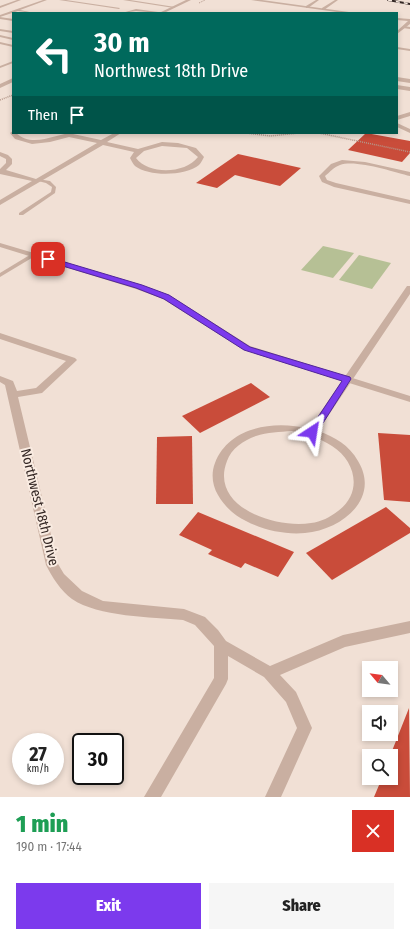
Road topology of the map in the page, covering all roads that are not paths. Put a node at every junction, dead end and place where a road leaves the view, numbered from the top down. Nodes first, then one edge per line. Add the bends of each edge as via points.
1 (20, 0) edge
2 (46, 0) edge
3 (60, 0) edge
4 (124, 0) edge
5 (150, 0) edge
6 (189, 0) edge
7 (253, 0) edge
8 (318, 0) edge
9 (337, 0) edge
10 (144, 3) junction
11 (0, 7) edge
12 (174, 7) junction
13 (307, 7) junction
14 (119, 8) dead end
15 (322, 9) junction
16 (17, 11) junction
17 (14, 12) edge
18 (25, 12) edge
19 (127, 12) edge
20 (152, 12) edge
21 (163, 12) edge
22 (346, 12) edge
23 (12, 13) edge
24 (0, 17) edge
25 (12, 19) edge
26 (398, 19) edge
27 (410, 21) edge
28 (0, 24) edge
29 (12, 25) edge
30 (404, 27) junction
31 (410, 28) edge
32 (0, 30) edge
33 (12, 32) edge
34 (398, 32) edge
35 (0, 36) edge
36 (12, 39) edge
37 (0, 43) edge
38 (12, 46) edge
39 (398, 48) edge
40 (410, 50) edge
41 (12, 62) edge
42 (0, 67) edge
43 (398, 78) edge
44 (12, 80) edge
45 (410, 80) edge
46 (0, 86) edge
47 (398, 87) edge
48 (410, 89) edge
49 (410, 114) edge
50 (398, 118) edge
51 (398, 125) edge
52 (410, 131) edge
53 (15, 134) edge
54 (70, 134) edge
55 (116, 134) edge
56 (103, 142) junction
57 (140, 151) junction
58 (0, 154) edge
59 (0, 171) edge
60 (410, 174) edge
61 (39, 180) junction
62 (410, 202) edge
63 (0, 203) edge
64 (20, 214) dead end
65 (0, 245) edge
66 (33, 255) junction
67 (0, 275) edge
68 (410, 288) edge
69 (0, 336) edge
70 (347, 379) junction
71 (0, 380) edge
72 (13, 395) junction
73 (410, 399) edge
74 (312, 432) junction
75 (410, 627) edge
76 (221, 645) junction
77 (269, 672) junction
78 (152, 797) edge
79 (273, 797) edge

1 - 11 lane
2 - 16 lane
3 - 14 lane
4 - 10 lane
5 - 10 lane
6 - 12 street
7 - 13 street
8 - 13 lane
9 - 15 lane
10 - 12 lane
12 - 21 street
13 - 15 street
15 - 22 street
16 - 17 lane
16 - 18 lane
19 - 20 lane
23 - 24 lane
24 - 25 street
26 - 27 street
27 - 30 street
28 - 29 street
30 - 31 lane
30 - 34 street
32 - 33 lane
35 - 36 lane
37 - 38 lane
39 - 40 lane
41 - 42 lane
43 - 45 street
44 - 46 street
47 - 48 street
49 - 50 street
51 - 52 street
53 - 54 street via 19,138 34,141 56,140
54 - 56 street
55 - 56 street
56 - 57 street
56 - 61 street
57 - 57 street via 133,158 140,167 161,171 189,168 199,162 201,157 193,148 174,144 151,146
58 - 59 street via 9,159 9,164
59 - 61 street
60 - 62 street via 343,161 333,165 322,176 324,181 334,185
61 - 63 street
61 - 64 lane via 54,187 53,193
65 - 66 street
66 - 67 lane
66 - 70 street via 139,286 166,297 247,348
68 - 70 street
69 - 72 street via 72,360 39,391
70 - 73 street
70 - 74 street
71 - 72 street, Northwest 18th Drive via 10,383
72 - 76 street, Northwest 18th Drive via 52,565 60,578 78,595 102,606 178,614 200,621
74 - 74 street via 292,428 271,429 252,433 236,442 224,454 218,469 219,484 227,500 241,513 263,524 289,529 315,527 337,518 353,505 360,488 359,470 349,454 333,441
75 - 77 street via 343,641
76 - 77 street, Northwest 18th Drive
76 - 78 street via 221,679
77 - 79 street, Northwest 18th Drive via 291,697 305,728

